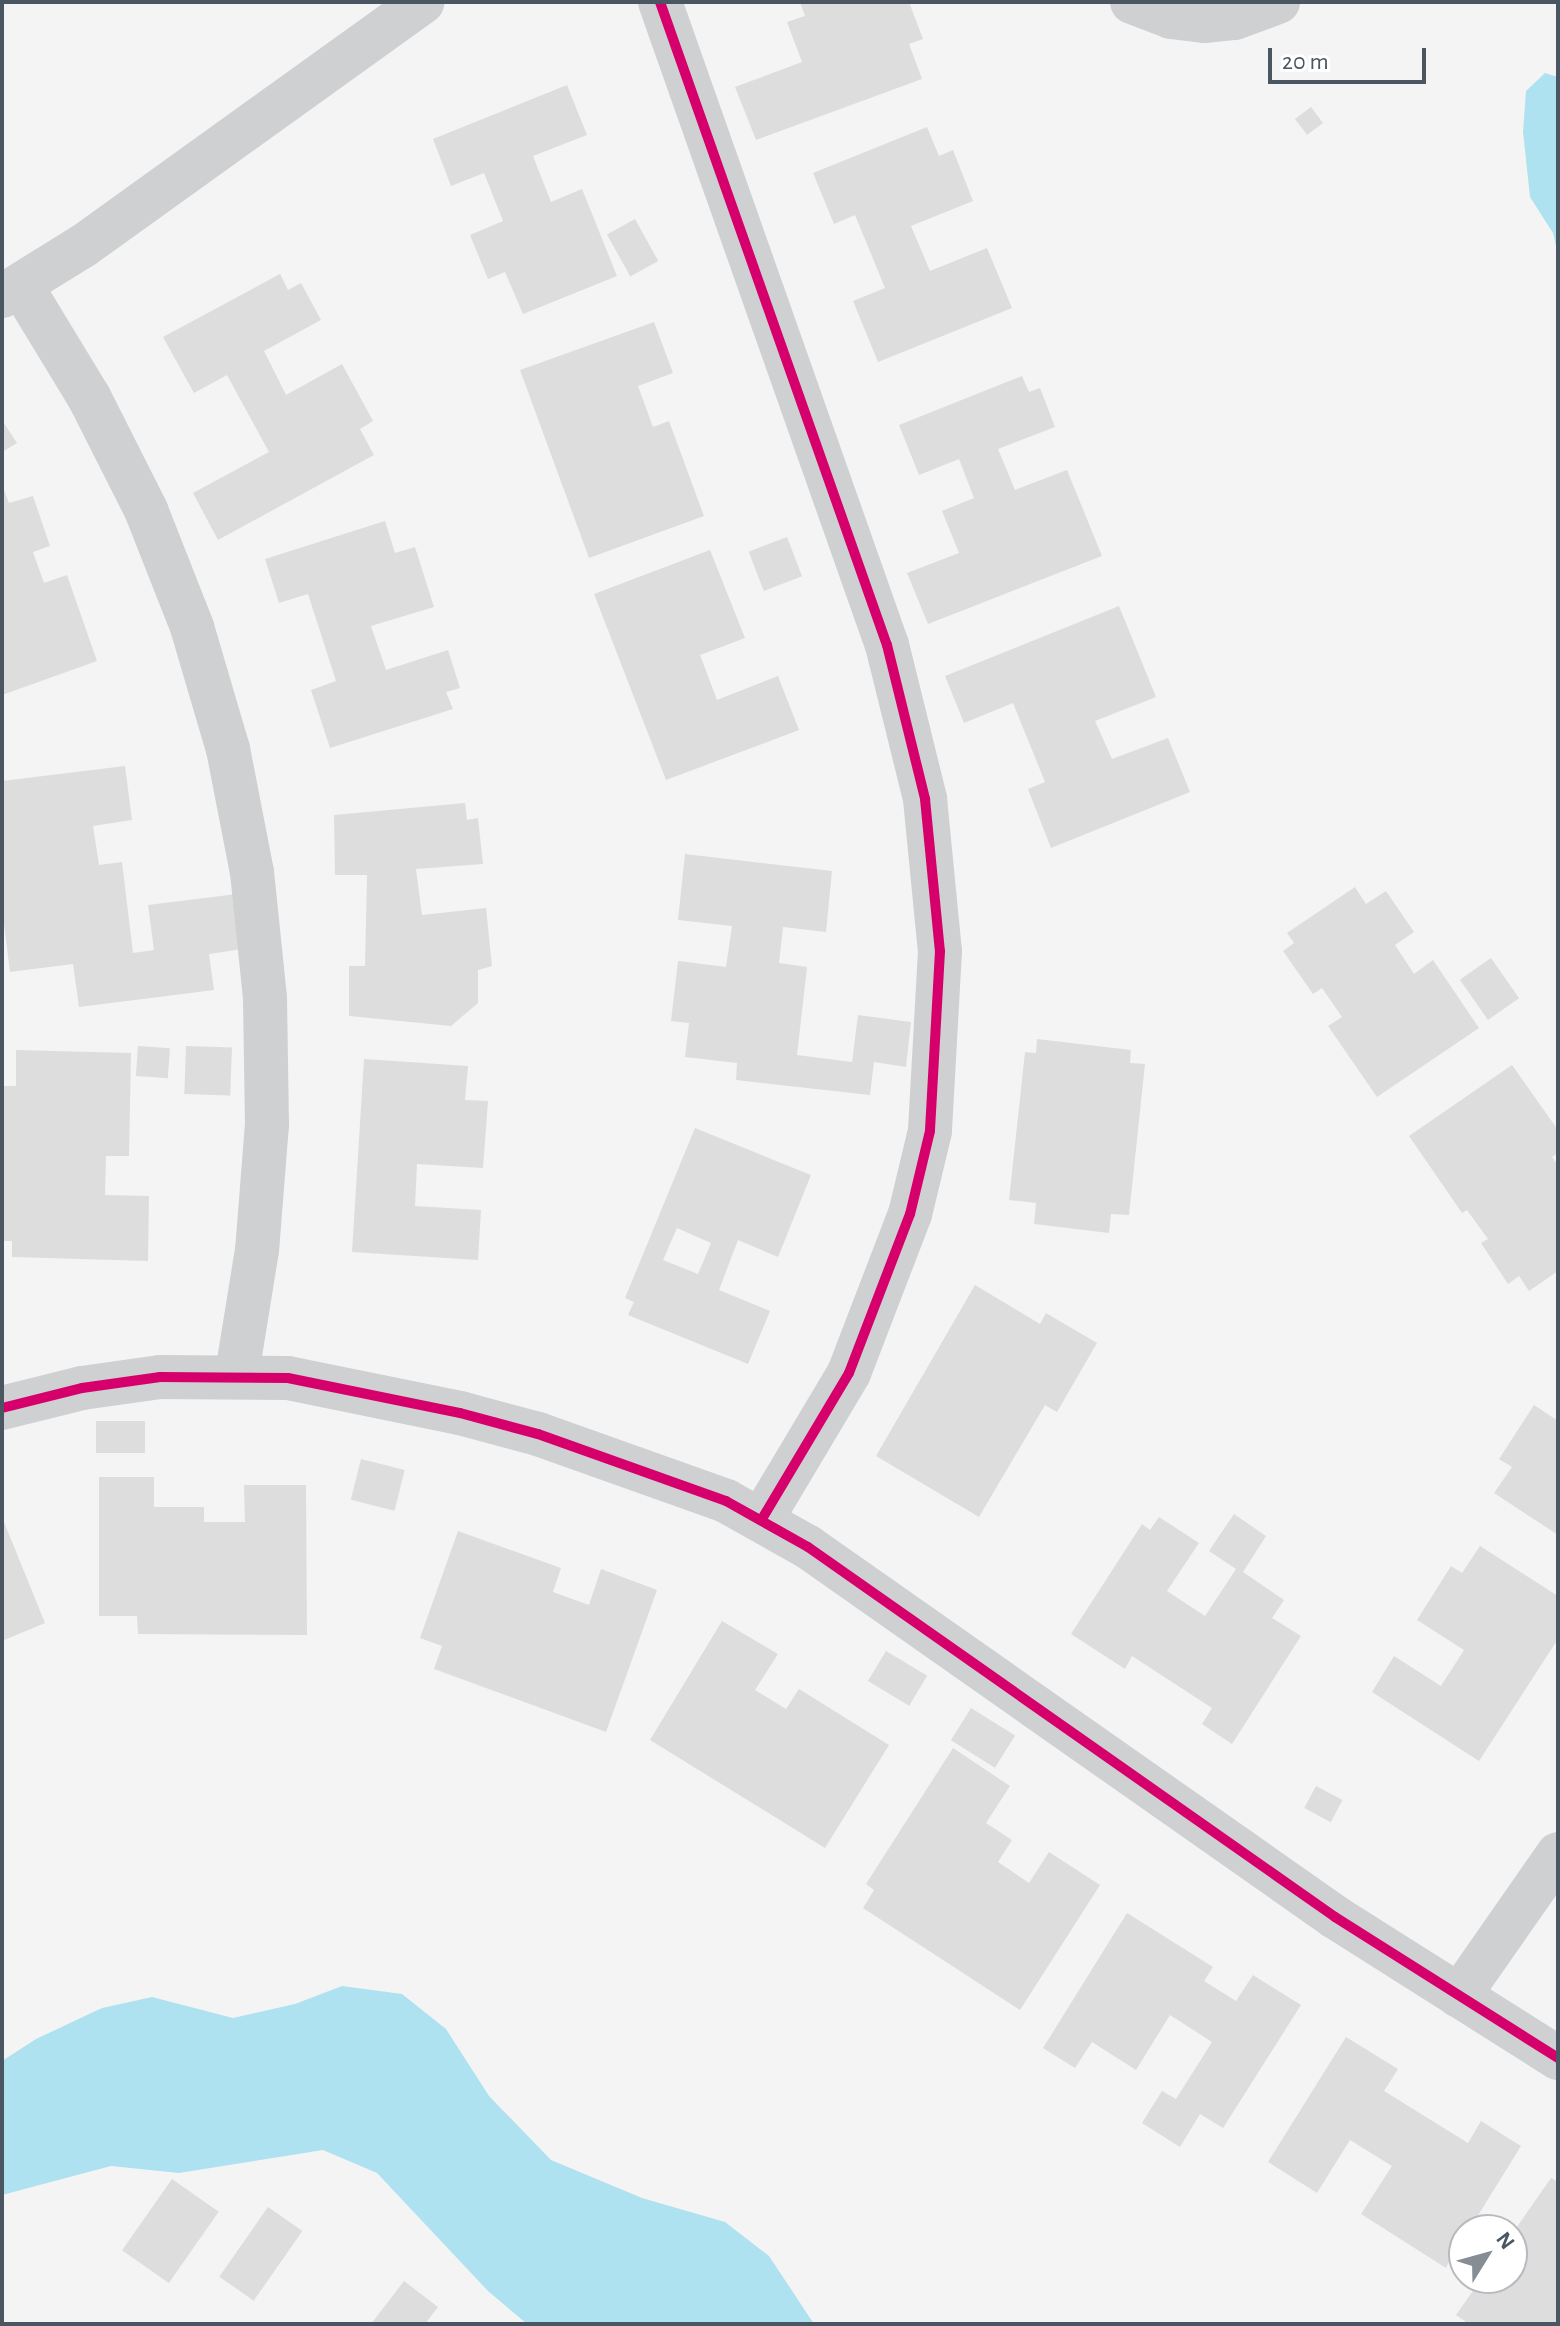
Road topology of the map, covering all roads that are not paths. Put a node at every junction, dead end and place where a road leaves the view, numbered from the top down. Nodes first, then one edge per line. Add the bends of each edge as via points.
1 (422, 2) edge
2 (660, 2) edge
3 (1132, 2) edge
4 (1278, 2) edge
5 (12, 292) edge
6 (237, 1374) junction
7 (2, 1408) edge
8 (762, 1519) junction
9 (1558, 1854) edge
10 (1459, 1996) junction
11 (1558, 2058) edge

1 - 5 street
2 - 8 street via 887,645 925,799 938,920 937,1072 930,1131 910,1214 849,1373
3 - 4 street via 1171,17 1204,21 1235,18
5 - 6 street via 89,397 146,510 192,627 237,795 252,872 265,998 267,1124 257,1250
6 - 7 street via 82,1388
6 - 8 street via 336,1385 486,1420 614,1458
8 - 10 street via 1335,1917
9 - 10 street
10 - 11 street

